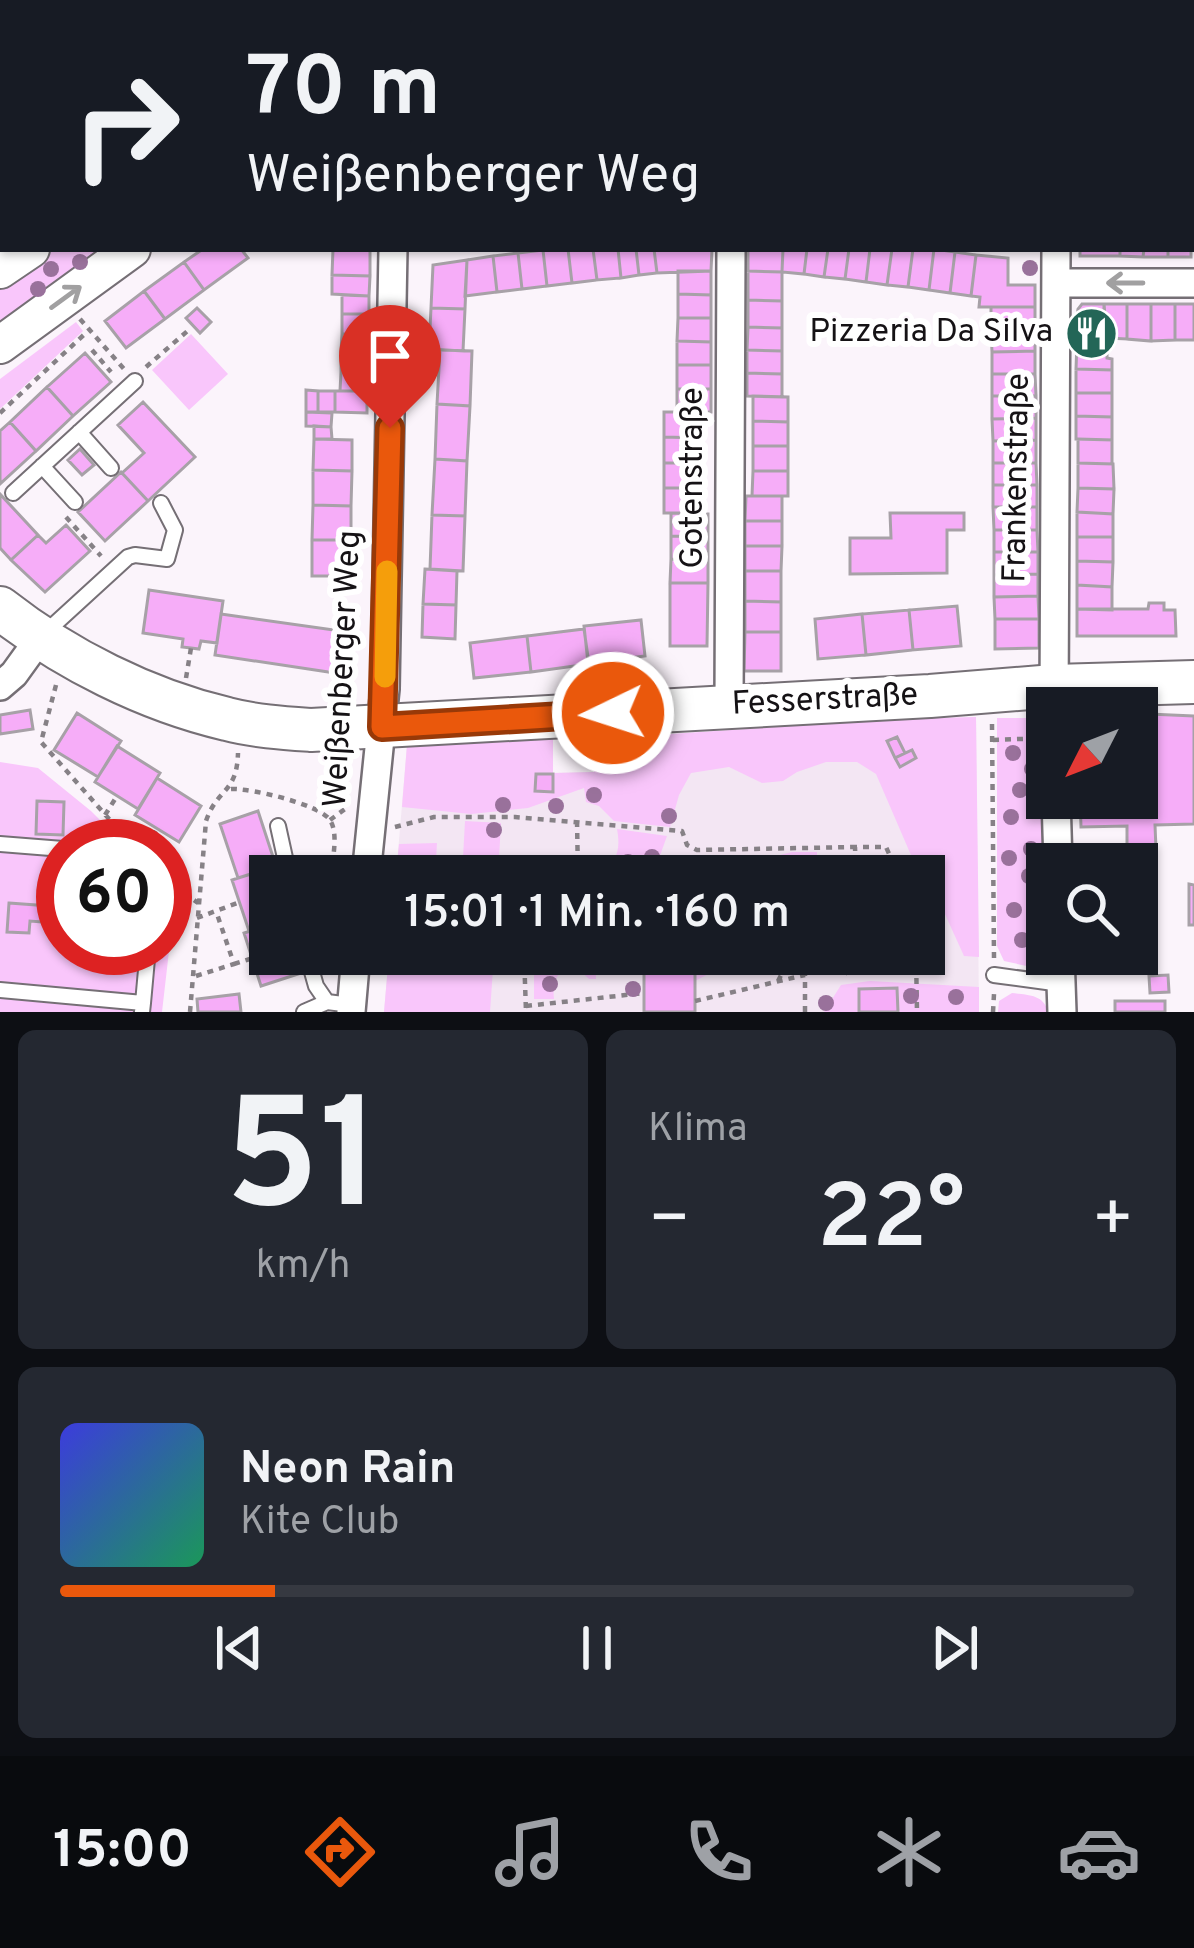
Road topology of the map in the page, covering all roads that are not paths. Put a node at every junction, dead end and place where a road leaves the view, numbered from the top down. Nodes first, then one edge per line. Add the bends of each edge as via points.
1 (27, 252) edge
2 (128, 252) edge
3 (401, 252) edge
4 (731, 252) edge
5 (1056, 252) edge
6 (0, 270) edge
7 (1056, 283) junction
8 (1194, 283) edge
9 (0, 345) edge
10 (135, 380) dead end
11 (79, 432) junction
12 (43, 466) junction
13 (111, 468) dead end
14 (13, 493) dead end
15 (75, 502) road end
16 (161, 502) dead end
17 (0, 608) edge
18 (49, 657) junction
19 (1194, 682) edge
20 (0, 686) edge
21 (1054, 687) edge
22 (1147, 687) edge
23 (1026, 693) edge
24 (729, 706) junction
25 (382, 727) junction
26 (278, 826) dead end
27 (0, 844) edge
28 (36, 847) edge
29 (284, 855) edge
30 (369, 855) edge
31 (146, 975) edge
32 (313, 975) edge
33 (351, 975) edge
34 (994, 975) road end
35 (0, 990) edge
36 (1062, 998) edge
37 (343, 1006) edge
38 (143, 1007) edge
39 (304, 1012) edge

1 - 6 street
9 -> 2 street
3 - 25 street, Weißenberger Weg
4 - 24 street, Gotenstraße
5 - 7 street, Frankenstraße
8 -> 7 street
7 - 21 street, Frankenstraße
10 - 11 lane
11 - 12 lane
11 - 13 lane
12 - 14 lane
12 - 15 lane
16 - 18 lane via 176,530 166,559 128,557
17 - 18 main road, Fesserstraße
18 - 20 street
18 - 25 main road, Fesserstraße via 226,719 311,730
19 - 22 main road, Fesserstraße
23 - 24 main road, Fesserstraße
24 - 25 main road, Fesserstraße
25 - 30 street, Weißenberger Weg
26 - 29 lane
27 - 28 lane
31 - 38 lane
32 - 37 lane
33 - 37 street
34 - 36 lane
35 - 38 lane
37 - 39 lane

